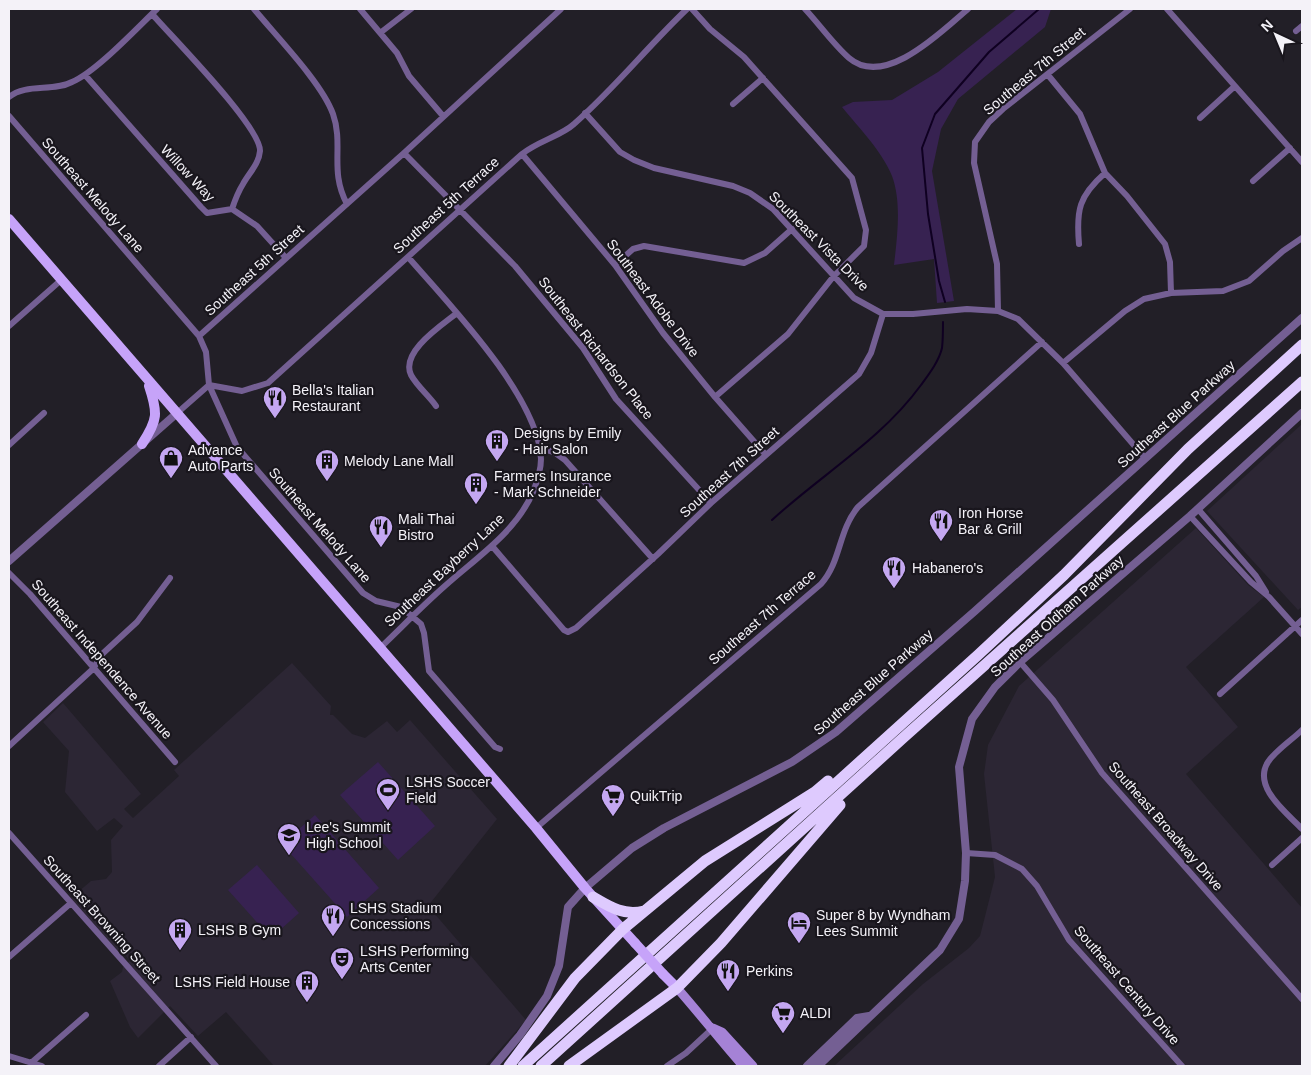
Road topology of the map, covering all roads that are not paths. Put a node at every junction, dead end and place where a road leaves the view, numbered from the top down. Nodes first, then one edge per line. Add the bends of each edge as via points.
1 (254, 9) edge
2 (360, 9) edge
3 (411, 9) edge
4 (561, 9) edge
5 (687, 9) edge
6 (692, 9) edge
7 (805, 9) edge
8 (1130, 9) edge
9 (1167, 9) edge
10 (965, 10) edge
11 (155, 11) edge
12 (1302, 26) edge
13 (1296, 31) dead end
14 (380, 33) junction
15 (85, 75) junction
16 (1048, 75) junction
17 (763, 78) junction
18 (1235, 86) junction
19 (9, 97) edge
20 (733, 104) dead end
21 (585, 113) junction
22 (9, 116) edge
23 (443, 116) junction
24 (1200, 118) dead end
25 (1290, 148) junction
26 (404, 153) junction
27 (522, 154) junction
28 (1302, 162) edge
29 (1105, 173) junction
30 (1253, 181) dead end
31 (347, 204) junction
32 (232, 209) junction
33 (459, 211) junction
34 (9, 219) edge
35 (792, 229) junction
36 (1302, 238) edge
37 (1079, 244) dead end
38 (408, 257) junction
39 (286, 258) junction
40 (615, 265) junction
41 (833, 277) junction
42 (60, 281) junction
43 (1171, 293) junction
44 (998, 311) junction
45 (457, 313) junction
46 (883, 314) junction
47 (1302, 318) edge
48 (9, 326) edge
49 (199, 336) junction
50 (1042, 342) junction
51 (1302, 345) edge
52 (1063, 363) junction
53 (146, 380) junction
54 (1302, 382) edge
55 (209, 385) junction
56 (714, 397) junction
57 (436, 406) dead end
58 (44, 413) dead end
59 (1302, 413) edge
60 (176, 414) junction
61 (9, 444) edge
62 (142, 444) junction
63 (539, 448) junction
64 (766, 455) junction
65 (1145, 458) junction
66 (711, 503) junction
67 (1198, 509) junction
68 (1190, 516) junction
69 (492, 546) junction
70 (653, 559) junction
71 (9, 562) edge
72 (9, 574) edge
73 (170, 578) dead end
74 (1269, 597) junction
75 (414, 616) junction
76 (1302, 620) edge
77 (1295, 626) junction
78 (1302, 634) edge
79 (380, 648) junction
80 (1020, 662) junction
81 (94, 668) junction
82 (1220, 694) dead end
83 (1302, 730) edge
84 (903, 738) junction
85 (878, 745) junction
86 (9, 746) edge
87 (500, 749) dead end
88 (175, 762) dead end
89 (536, 828) junction
90 (1302, 829) edge
91 (9, 833) edge
92 (1302, 838) edge
93 (966, 853) junction
94 (1272, 865) dead end
95 (585, 888) junction
96 (593, 897) junction
97 (71, 904) junction
98 (646, 910) junction
99 (623, 929) junction
100 (9, 958) edge
101 (677, 988) junction
102 (1302, 999) edge
103 (86, 1014) dead end
104 (869, 1016) junction
105 (712, 1028) junction
106 (191, 1037) junction
107 (9, 1056) edge
108 (31, 1063) junction
109 (42, 1066) edge
110 (159, 1066) edge
111 (216, 1066) edge
112 (494, 1066) edge
113 (509, 1066) edge
114 (523, 1066) edge
115 (541, 1066) edge
116 (569, 1066) edge
117 (668, 1066) edge
118 (742, 1066) edge
119 (753, 1066) edge
120 (807, 1066) edge
121 (818, 1066) edge
122 (1182, 1066) edge

1 - 31 street via 321,90 333,114 337,134 336,172
2 - 14 street
3 - 14 street
4 - 23 street, Southeast 5th Street
5 - 21 street, Southeast 5th Terrace
6 - 17 street
7 - 10 street via 850,59 873,66 899,62
8 - 16 street, Southeast 7th Street
9 - 18 street
11 - 15 street
11 - 32 street via 258,139 260,150 256,164 243,183
12 - 13 street
14 - 23 street via 397,53 409,76
15 - 19 street via 67,85 20,91
15 - 32 street, Willow Way via 207,213
16 - 29 street via 1080,114
16 - 44 street, Southeast 7th Street via 1003,109 975,142 974,163 997,264
17 - 20 street
17 - 41 street via 852,178 866,230 864,246
18 - 24 street
18 - 25 street
21 - 27 street, Southeast 5th Terrace via 573,125
21 - 35 street, Southeast Vista Drive via 620,152 634,160 750,192
22 - 49 street, Southeast Melody Lane
23 - 26 street, Southeast 5th Street
25 - 28 street
25 - 30 street
26 - 31 street, Southeast 5th Street
26 - 33 street, Southeast Richardson Place
27 - 33 street, Southeast 5th Terrace
27 - 40 street, Southeast Adobe Drive
29 - 37 street via 1094,182 1078,206
29 - 43 street via 1128,196 1165,244 1170,262
31 - 39 street, Southeast 5th Street
32 - 39 street, Willow Way via 258,226
33 - 38 street, Southeast 5th Terrace
33 - 66 street, Southeast Richardson Place via 515,266 583,348 616,399
34 - 42 main road
35 - 40 street via 765,253 744,263 644,246 633,249
35 - 41 street, Southeast Vista Drive
36 - 43 street via 1248,281 1223,291
38 - 45 street, Southeast Bayberry Lane
38 - 55 street, Southeast 5th Terrace via 268,383 242,391
39 - 49 street, Southeast 5th Street
40 - 56 street, Southeast Adobe Drive
41 - 46 street, Southeast Vista Drive via 854,298
41 - 56 street via 788,334
42 - 48 street
42 - 53 main road
43 - 52 street via 1144,299 1125,311
44 - 46 street, Southeast Vista Drive via 967,309
44 - 50 street, Southeast Vista Drive via 1018,319
45 - 57 street via 416,348 410,361 412,376
45 - 63 street, Southeast Bayberry Lane via 516,391 527,411
46 - 64 street, Southeast 7th Street via 871,353 859,374
47 - 65 street, Southeast Blue Parkway
49 - 55 street via 206,352
50 - 52 street, Southeast Vista Drive
50 - 89 street, Southeast 7th Terrace via 858,507 844,529 832,569 821,584
51 - 85 highway via 1188,449 993,642
52 - 65 street, Southeast Vista Drive
53 - 60 main road
53 - 62 main road via 156,415
54 - 84 highway
55 - 60 street
55 - 75 street, Southeast Melody Lane via 237,447 363,593 376,602 401,607
56 - 64 street, Southeast Adobe Drive
58 - 61 street
59 - 67 street, Southeast Oldham Parkway
60 - 62 street
60 - 79 main road
62 - 71 street
63 - 69 street, Southeast Bayberry Lane via 540,469 532,494 521,513
63 - 70 street via 554,452 565,460
64 - 66 street, Southeast 7th Street
65 - 95 street, Southeast Blue Parkway via 836,732 787,765 664,828 632,848
66 - 70 street, Southeast 7th Street
67 - 68 street, Southeast Oldham Parkway
67 - 74 street via 1256,576
68 - 74 street
68 - 80 street, Southeast Oldham Parkway
69 - 70 street, Southeast 7th Street via 568,632
69 - 75 street, Southeast Bayberry Lane
72 - 81 street, Southeast Independence Avenue
73 - 81 street via 137,622 100,656
74 - 77 street
75 - 79 street, Southeast Bayberry Lane
75 - 87 street via 424,632 427,665 432,675
76 - 77 street
77 - 78 street
77 - 82 street
79 - 89 main road
80 - 93 street, Southeast Oldham Parkway via 995,687 972,722 959,767
80 - 102 street, Southeast Broadway Drive via 1053,700 1102,773
81 - 86 street
81 - 88 street, Southeast Independence Avenue
83 - 90 street via 1268,762 1264,777 1268,791
84 - 101 highway via 898,749 833,812 721,943
84 - 115 highway
85 - 98 highway via 869,748 815,792 705,861
85 - 114 highway
89 - 95 main road
91 - 97 street, Southeast Browning Street
92 - 94 street
93 - 104 street, Southeast Oldham Parkway via 959,919 940,950
93 - 122 street, Southeast Century Drive via 995,855 1022,869 1037,886 1069,940
95 - 96 main road
95 - 112 street, Southeast Blue Parkway via 568,907 562,952 552,987 532,1019
96 - 98 highway via 614,909 633,914
96 - 99 main road
97 - 100 street
97 - 106 street, Southeast Browning Street
98 - 99 highway
99 - 101 main road, bridge
99 - 113 highway via 575,978
101 - 105 main road
101 - 116 highway
103 - 108 street
104 - 120 street, Southeast Oldham Parkway via 857,1018
104 - 121 street, Southeast Oldham Parkway
105 - 117 street
105 - 118 main road
105 - 119 main road via 722,1032
106 - 110 street
106 - 111 street, Southeast Browning Street
107 - 108 street
108 - 109 street

